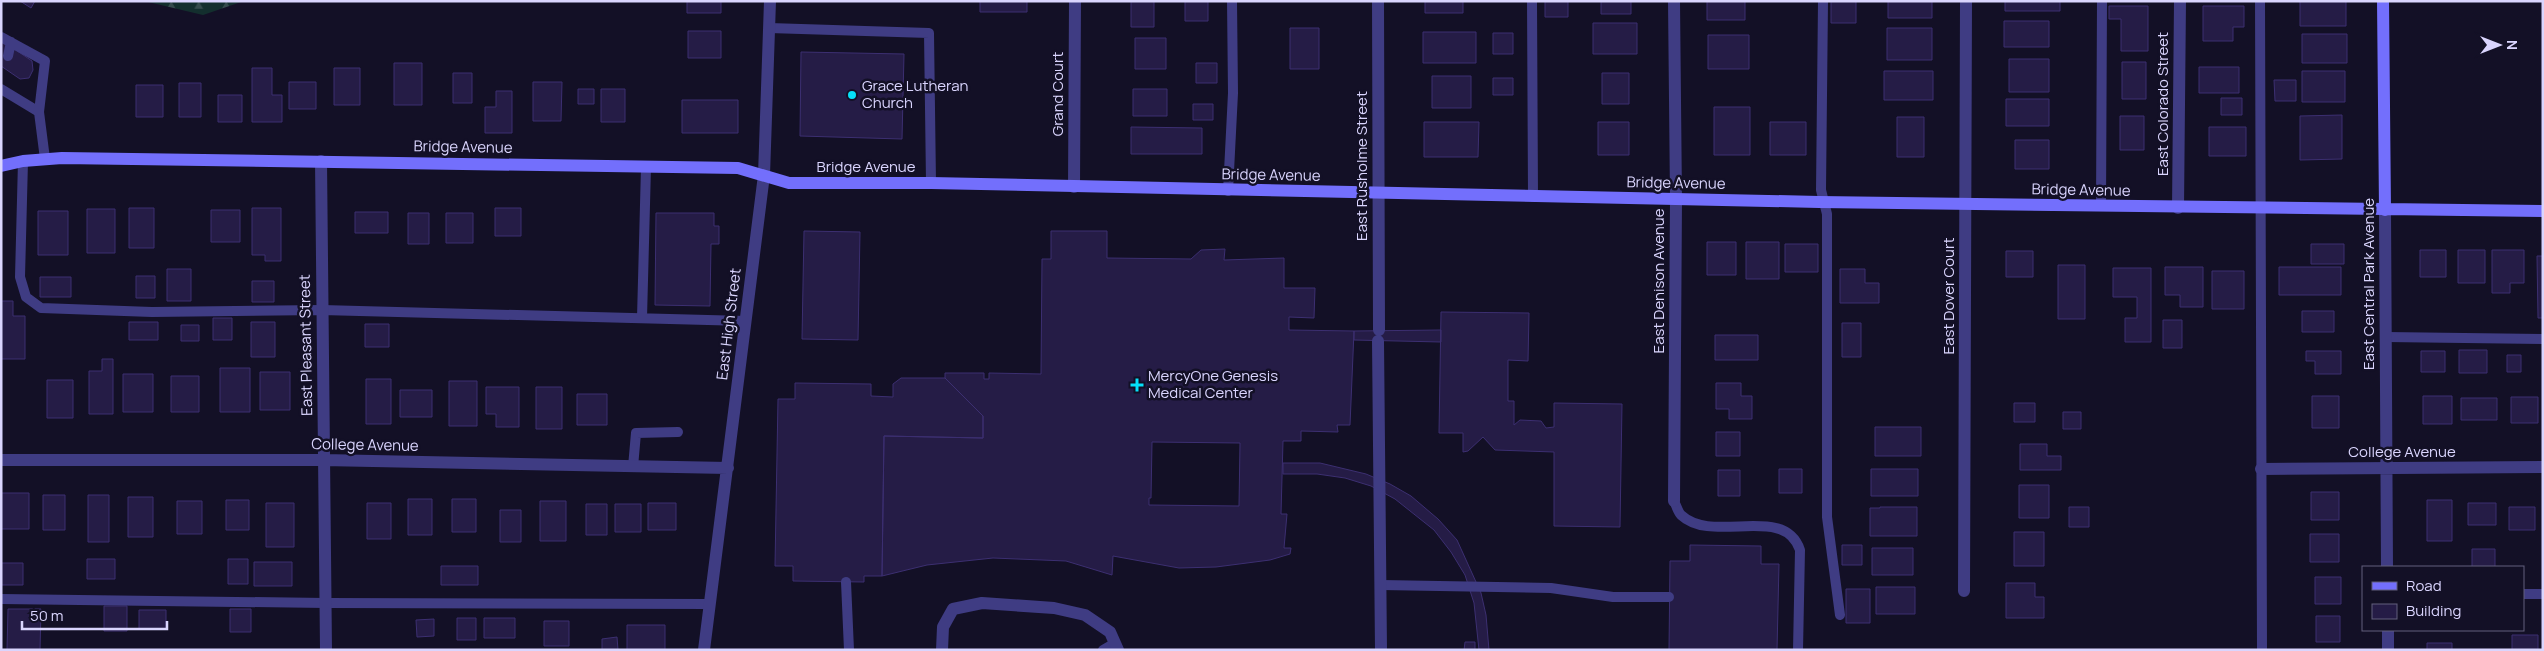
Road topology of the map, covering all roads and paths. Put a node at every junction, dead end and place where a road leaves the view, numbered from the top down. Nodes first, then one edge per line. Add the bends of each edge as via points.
1 (770, 1) edge
2 (1074, 1) edge
3 (1232, 1) edge
4 (1378, 1) edge
5 (1532, 1) edge
6 (1674, 1) edge
7 (1823, 1) edge
8 (1966, 1) edge
9 (2102, 1) edge
10 (2180, 1) edge
11 (2260, 1) edge
12 (2383, 1) edge
13 (769, 28) junction
14 (6, 40) edge
15 (8, 56) dead end
16 (2, 86) edge
17 (39, 112) junction
18 (45, 159) junction
19 (23, 161) junction
20 (321, 161) junction
21 (1, 166) edge
22 (646, 167) junction
23 (764, 175) junction
24 (931, 183) junction
25 (1074, 187) junction
26 (1228, 191) junction
27 (1378, 194) junction
28 (1534, 197) junction
29 (1676, 199) junction
30 (1824, 202) junction
31 (1966, 204) junction
32 (2101, 206) junction
33 (2178, 208) junction
34 (2261, 209) junction
35 (2385, 210) junction
36 (2543, 212) edge
37 (322, 310) junction
38 (642, 318) junction
39 (746, 321) junction
40 (2386, 338) junction
41 (2543, 339) edge
42 (678, 432) dead end
43 (1, 460) edge
44 (323, 460) junction
45 (633, 467) junction
46 (2543, 467) edge
47 (728, 468) junction
48 (2262, 468) junction
49 (2386, 468) junction
50 (1674, 501) joint
51 (2387, 566) edge
52 (846, 582) dead end
53 (1380, 585) junction
54 (1964, 591) dead end
55 (2524, 594) edge
56 (2543, 594) edge
57 (1669, 597) dead end
58 (1, 598) edge
59 (326, 603) junction
60 (710, 604) junction
61 (1840, 615) dead end
62 (2388, 631) edge
63 (1116, 646) edge
64 (326, 650) edge
65 (704, 650) edge
66 (849, 650) edge
67 (942, 650) edge
68 (1103, 650) edge
69 (1381, 650) edge
70 (1798, 650) edge
71 (2262, 650) edge
72 (2388, 650) edge

1 - 13 street, East High Street
2 - 25 street, Grand Court
3 - 26 lane via 1233,93
4 - 27 street, East Rusholme Street
5 - 28 lane
6 - 29 street, East Denison Avenue
7 - 30 lane via 1821,190
8 - 31 street, East Dover Court
9 - 32 lane
10 - 33 street, East Colorado Street
11 - 34 lane
12 - 35 street, East Central Park Avenue
13 - 23 street, East High Street
13 - 24 lane via 930,33
14 - 15 lane
14 - 17 lane via 45,61
16 - 17 lane
17 - 18 lane
18 - 19 street, Bridge Avenue
18 - 20 street, Bridge Avenue
19 - 21 street, Bridge Avenue
19 - 37 lane via 20,277 26,297 41,308 152,312
20 - 22 street, Bridge Avenue
20 - 37 street, East Pleasant Street
22 - 23 street, Bridge Avenue via 738,168
22 - 38 lane
23 - 24 street, Bridge Avenue via 789,183
23 - 39 street, East High Street
24 - 25 street, Bridge Avenue
25 - 26 street, Bridge Avenue
26 - 27 street, Bridge Avenue
27 - 28 street, Bridge Avenue
27 - 53 street, East Rusholme Street
28 - 29 street, Bridge Avenue
29 - 30 street, Bridge Avenue
29 - 50 street, East Denison Avenue
30 - 31 street, Bridge Avenue
30 - 61 lane via 1827,214 1827,517
31 - 32 street, Bridge Avenue
31 - 54 street, East Dover Court
32 - 33 street, Bridge Avenue
33 - 34 street, Bridge Avenue
34 - 35 street, Bridge Avenue
34 - 48 lane
35 - 36 street, Bridge Avenue
35 - 40 street, East Central Park Avenue
37 - 38 lane
37 - 44 street, East Pleasant Street
38 - 39 lane
39 - 47 street, East High Street
40 - 41 lane
40 - 49 street, East Central Park Avenue
42 - 45 lane via 636,432
43 - 44 street, College Avenue
44 - 45 street, College Avenue
44 - 59 street, East Pleasant Street
45 - 47 street, College Avenue
46 - 49 street, College Avenue
47 - 60 street, East High Street
48 - 49 street, College Avenue
48 - 71 lane
49 - 51 street, East Central Park Avenue
50 - 70 lane via 1680,514 1702,527 1775,527 1788,532 1797,541 1800,550
52 - 66 lane
53 - 57 lane via 1551,588 1613,597
53 - 69 street, East Rusholme Street
55 - 56 lane
58 - 59 lane
59 - 60 lane
59 - 64 street, East Pleasant Street
60 - 65 street, East High Street
62 - 72 street
63 - 67 street via 1110,632 1085,615 1054,608 982,603 953,609 943,627
63 - 68 lane

